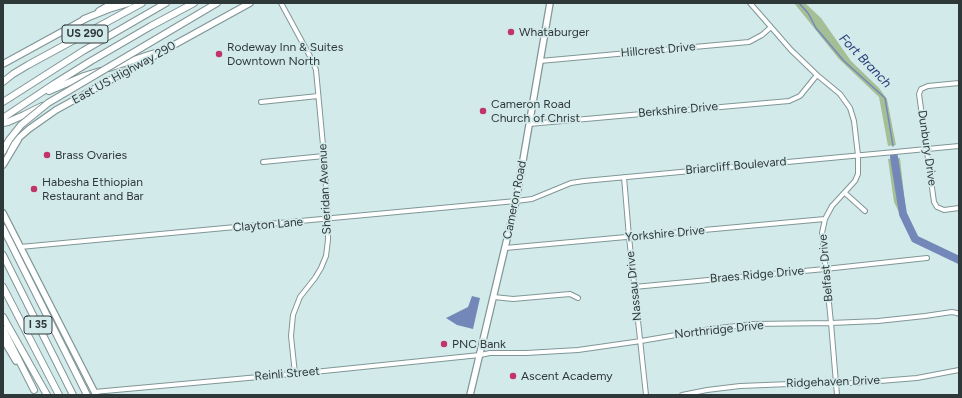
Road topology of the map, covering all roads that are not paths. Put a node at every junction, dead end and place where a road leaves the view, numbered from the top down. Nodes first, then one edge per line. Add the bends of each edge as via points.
1 (113, 3) edge
2 (129, 3) edge
3 (142, 3) edge
4 (166, 3) edge
5 (194, 3) edge
6 (217, 3) edge
7 (250, 3) edge
8 (281, 3) edge
9 (550, 3) edge
10 (750, 3) edge
11 (84, 19) junction
12 (771, 27) junction
13 (170, 48) junction
14 (540, 61) junction
15 (3, 64) edge
16 (817, 75) junction
17 (3, 82) edge
18 (959, 83) edge
19 (318, 96) junction
20 (3, 102) edge
21 (261, 102) dead end
22 (48, 103) junction
23 (20, 106) junction
24 (3, 118) edge
25 (3, 123) edge
26 (529, 124) junction
27 (20, 136) junction
28 (959, 146) edge
29 (927, 149) junction
30 (4, 150) edge
31 (858, 155) junction
32 (324, 156) junction
33 (263, 162) dead end
34 (3, 165) edge
35 (624, 176) junction
36 (845, 193) junction
37 (516, 202) junction
38 (959, 208) edge
39 (865, 211) dead end
40 (3, 213) edge
41 (328, 219) junction
42 (825, 219) junction
43 (3, 228) edge
44 (629, 237) junction
45 (20, 248) junction
46 (505, 248) junction
47 (3, 255) edge
48 (927, 258) dead end
49 (825, 269) junction
50 (3, 287) edge
51 (634, 287) junction
52 (494, 297) junction
53 (578, 298) dead end
54 (959, 314) edge
55 (4, 319) edge
56 (832, 323) junction
57 (3, 329) edge
58 (3, 339) edge
59 (641, 341) junction
60 (480, 355) junction
61 (959, 370) edge
62 (295, 374) junction
63 (836, 383) junction
64 (35, 392) edge
65 (95, 394) edge
66 (47, 395) edge
67 (59, 395) edge
68 (73, 395) edge
69 (87, 395) edge
70 (470, 395) edge
71 (646, 395) edge
72 (682, 395) edge
73 (837, 395) edge

1 - 11 main road
2 - 11 highway
3 - 17 highway, US 290 via 28,65
4 - 20 highway via 77,54
5 - 23 highway via 91,61
6 - 22 highway, bridge
7 - 13 main road, East US Highway 290
8 - 19 street, Sheridan Avenue via 314,64
9 - 14 main road, Cameron Road
10 - 12 street, Belfast Drive
11 - 15 main road
12 - 14 street, Hillcrest Drive via 749,42
12 - 16 street, Belfast Drive
13 - 23 highway via 84,76
13 - 27 main road, East US Highway 290 via 56,110
14 - 26 main road, Cameron Road
16 - 26 street, Berkshire Drive via 800,96 789,101
16 - 31 street, Belfast Drive via 840,94 850,108
18 - 29 street, Dunbury Drive via 921,89 919,94
19 - 21 street
19 - 32 street, Sheridan Avenue
22 - 25 highway, bridge
22 - 30 highway, bridge via 21,125
23 - 24 highway
26 - 37 main road, Cameron Road
27 - 30 main road, East US Highway 290
27 - 34 main road
28 - 29 street, Briarcliff Boulevard
29 - 31 street, Briarcliff Boulevard
29 - 38 street, Dunbury Drive via 934,202 937,207 944,210
31 - 35 street, Briarcliff Boulevard
31 - 36 street, Belfast Drive via 858,174
32 - 33 street
32 - 41 street, Sheridan Avenue
35 - 37 street, Briarcliff Boulevard via 571,183 538,197
35 - 44 street, Nassau Drive
36 - 39 street
36 - 42 street, Belfast Drive via 832,206
37 - 41 street, Clayton Lane
37 - 46 main road, Cameron Road
40 - 45 main road
41 - 45 street, Clayton Lane
41 - 62 street, Sheridan Avenue via 326,256 315,278 300,297 293,315 291,336
42 - 44 street, Yorkshire Drive
42 - 49 street, Belfast Drive via 822,233
43 - 69 highway
44 - 46 street, Yorkshire Drive
44 - 51 street, Nassau Drive
45 - 65 main road
46 - 52 main road, Cameron Road
47 - 68 highway, I 35
48 - 49 street, Braes Ridge Drive
49 - 51 street, Braes Ridge Drive
49 - 56 street, Belfast Drive
50 - 67 highway, I 35
51 - 59 street, Nassau Drive
52 - 53 street via 513,299 570,294
52 - 60 main road, Cameron Road
54 - 56 street, Northridge Drive via 952,312 878,321
55 - 66 highway
56 - 59 street, Northridge Drive via 753,324
56 - 63 street, Belfast Drive
57 - 64 highway
58 - 64 main road
59 - 60 street, Northridge Drive via 578,350
59 - 71 street, Nassau Drive
60 - 62 street, Reinli Street
60 - 70 main road, Cameron Road
61 - 63 street, Ridgehaven Drive via 917,378
62 - 65 street, Reinli Street
63 - 72 street, Ridgehaven Drive via 740,386
63 - 73 street, Belfast Drive

